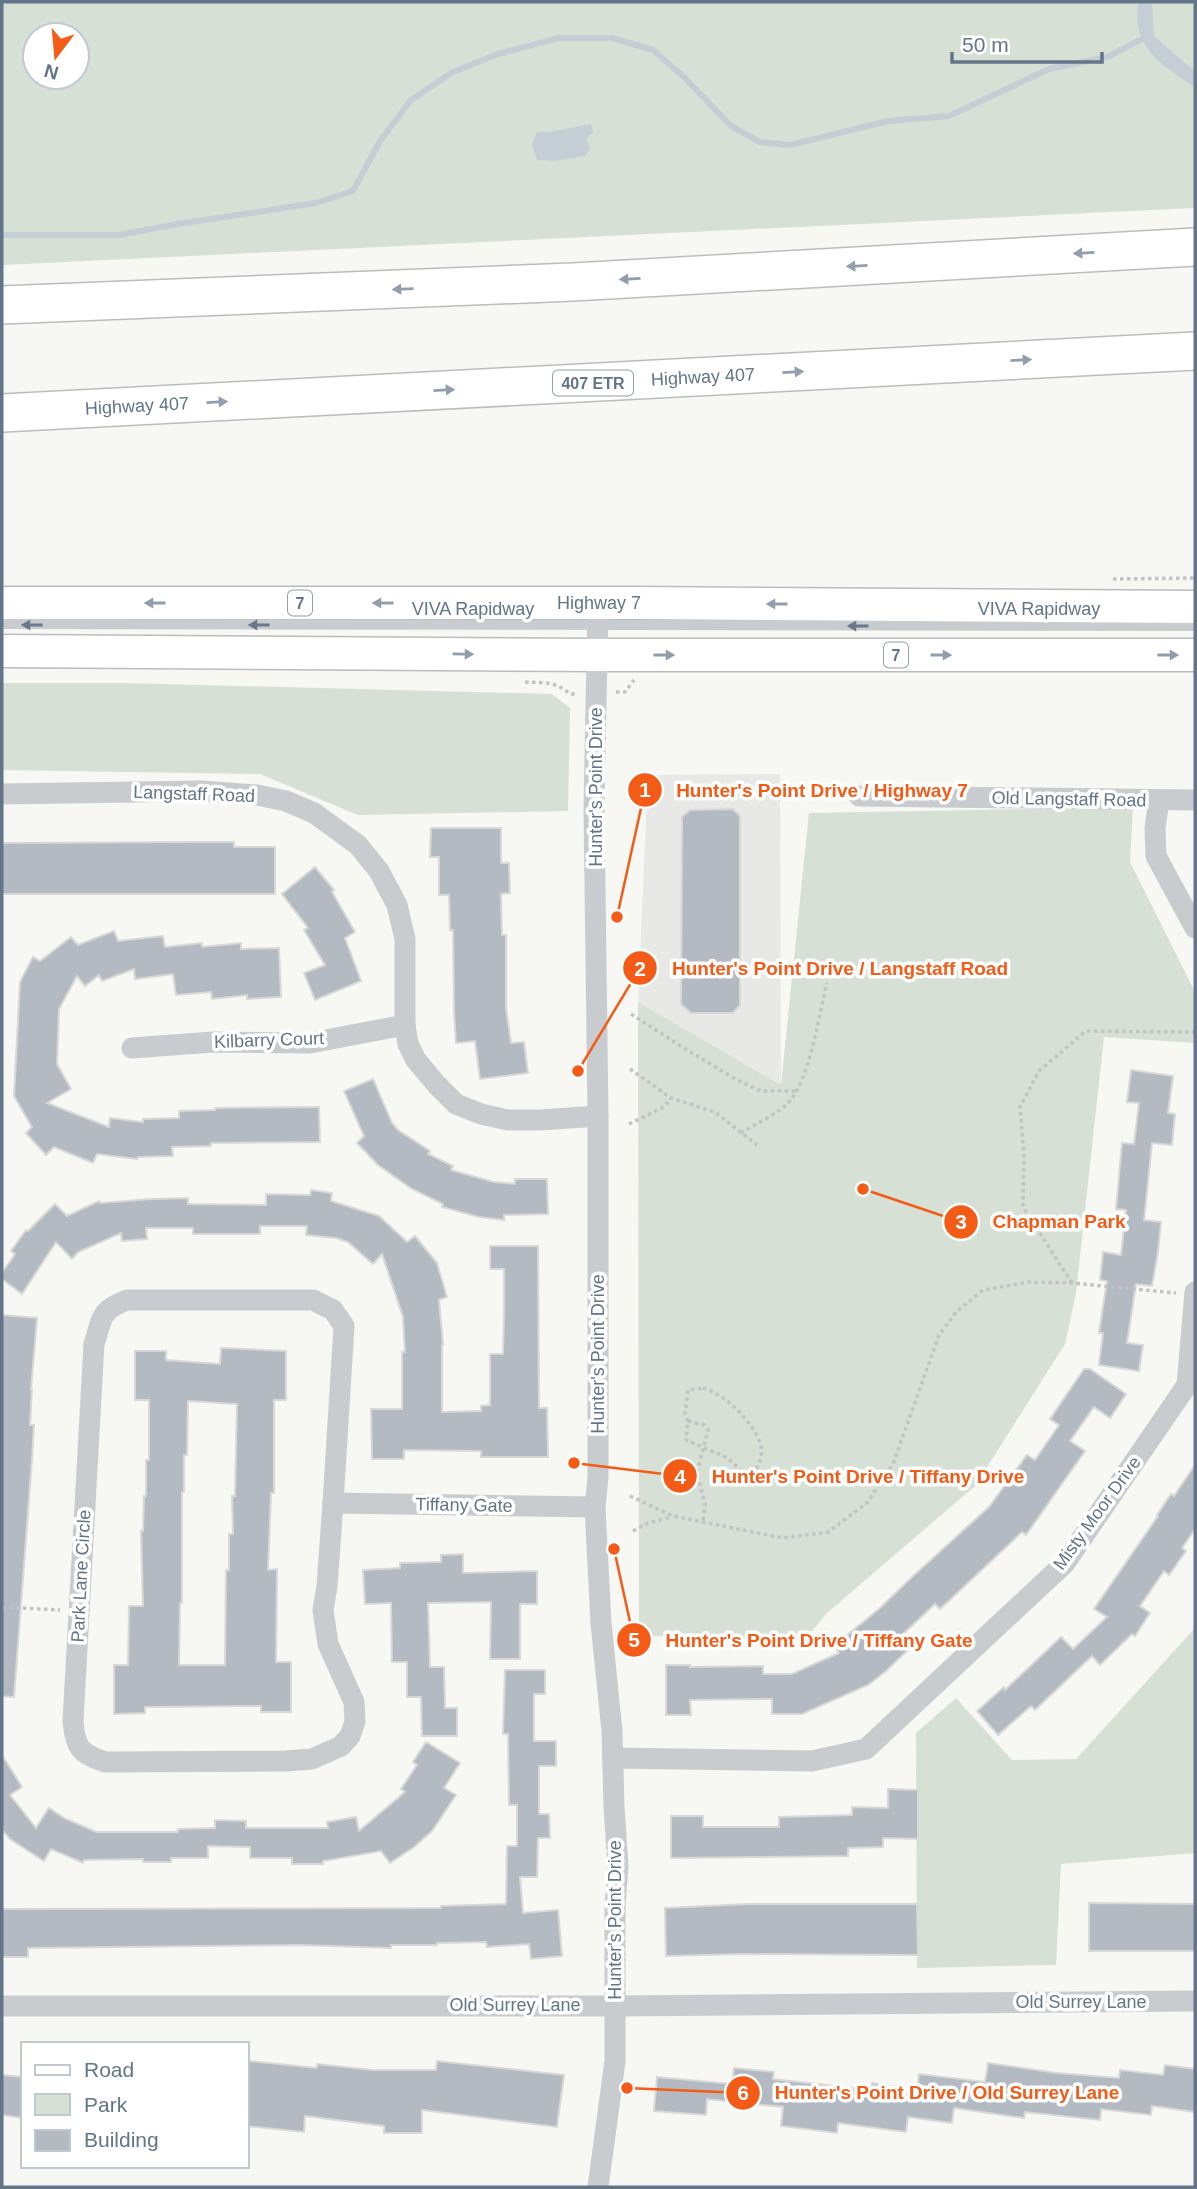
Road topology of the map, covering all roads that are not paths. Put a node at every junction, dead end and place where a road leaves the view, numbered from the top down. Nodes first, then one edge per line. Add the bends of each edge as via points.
1 (1195, 247) edge
2 (2, 305) edge
3 (1190, 352) edge
4 (2, 413) edge
5 (2, 603) edge
6 (1195, 607) edge
7 (2, 624) edge
8 (1195, 626) edge
9 (597, 628) junction
10 (2, 651) edge
11 (1195, 655) edge
12 (2, 794) edge
13 (859, 796) dead end
14 (1159, 800) junction
15 (1195, 800) edge
16 (1195, 928) edge
17 (405, 1024) junction
18 (132, 1048) dead end
19 (598, 1116) junction
20 (1195, 1293) edge
21 (333, 1503) junction
22 (595, 1507) junction
23 (613, 1758) junction
24 (1195, 2001) edge
25 (2, 2006) edge
26 (615, 2006) junction
27 (598, 2187) edge

1 -> 2 highway via 573,282
4 -> 3 highway, Highway 407 / 407 ETR
9 -> 5 main road, Highway 7 / 7
6 -> 9 main road, Highway 7 / 7
9 -> 7 lane, VIVA Rapidway
8 -> 9 lane, VIVA Rapidway
10 -> 9 main road, Highway 7 / 7
9 -> 11 main road, Highway 7 / 7
9 - 19 street, Hunter's Point Drive
12 - 17 street, Langstaff Road via 201,791 257,795 314,813 358,845 397,905 405,939
13 - 14 street, Old Langstaff Road
14 - 15 street, Old Langstaff Road
14 - 16 street via 1156,856
17 - 18 street, Kilbarry Court via 310,1043 213,1041
17 - 19 street, Langstaff Road via 416,1060 456,1104 508,1120
19 - 22 street, Hunter's Point Drive
20 - 23 street, Misty Moor Drive via 1187,1385 1065,1563 866,1749 811,1761
21 - 21 street, Park Lane Circle via 344,1335 344,1326 333,1310 313,1300 127,1300 109,1307 94,1344 74,1721 75,1737 88,1757 105,1762 312,1759 341,1746 355,1722 355,1702 324,1626
21 - 22 street, Tiffany Gate
22 - 23 street, Hunter's Point Drive
23 - 26 street, Hunter's Point Drive via 618,1866
24 - 26 street, Old Surrey Lane
25 - 26 street, Old Surrey Lane
26 - 27 street, Hunter's Point Drive via 615,2061

